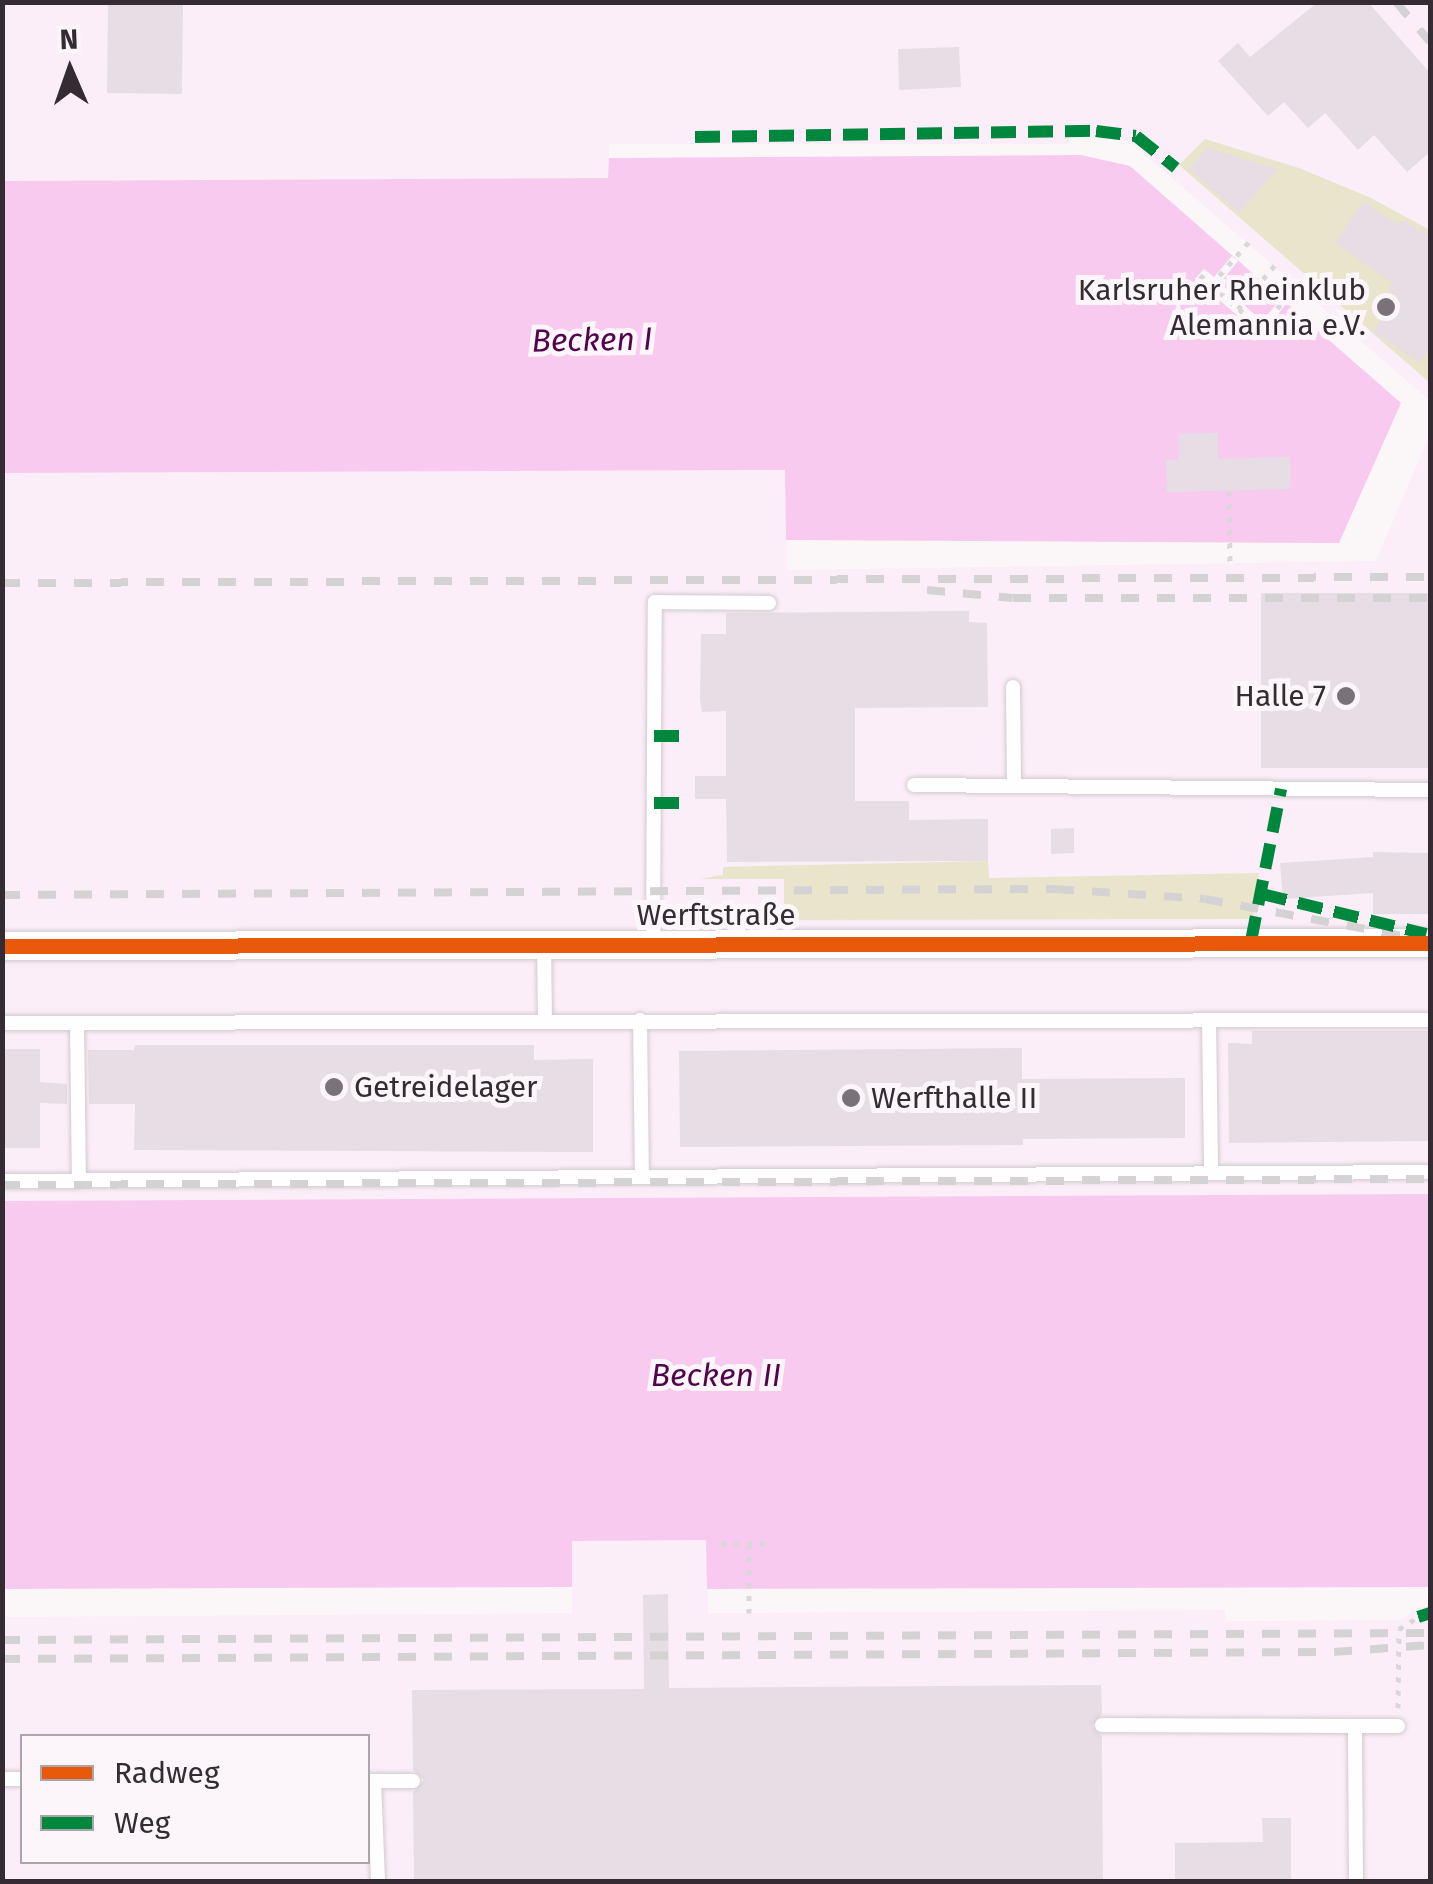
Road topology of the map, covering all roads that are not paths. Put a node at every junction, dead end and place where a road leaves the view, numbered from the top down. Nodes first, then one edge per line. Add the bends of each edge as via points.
1 (769, 603) dead end
2 (1013, 687) dead end
3 (914, 785) dead end
4 (1014, 786) junction
5 (1430, 790) edge
6 (544, 942) junction
7 (653, 942) junction
8 (1430, 942) edge
9 (2, 946) edge
10 (545, 1019) junction
11 (640, 1020) junction
12 (1209, 1020) junction
13 (1430, 1020) edge
14 (2, 1023) edge
15 (78, 1023) junction
16 (1211, 1172) junction
17 (1430, 1172) edge
18 (642, 1176) junction
19 (2, 1180) edge
20 (79, 1181) junction
21 (1102, 1725) dead end
22 (1355, 1726) junction
23 (1398, 1726) road end
24 (371, 1781) edge
25 (413, 1781) dead end
26 (378, 1882) edge
27 (1356, 1882) edge

1 - 7 lane via 655,602
2 - 4 lane
3 - 4 lane
4 - 5 lane
6 - 7 street, Werftstraße
6 - 9 street, Werftstraße
6 - 10 lane
7 - 8 street, Werftstraße
10 - 11 lane
10 - 15 lane
11 - 12 lane
11 - 18 lane
12 - 13 lane
12 - 16 lane
14 - 15 lane
15 - 20 lane
16 - 17 lane
16 - 18 lane
18 - 20 lane
19 - 20 lane
21 - 22 lane
22 - 23 lane
22 - 27 lane
24 - 25 lane
24 - 26 lane

